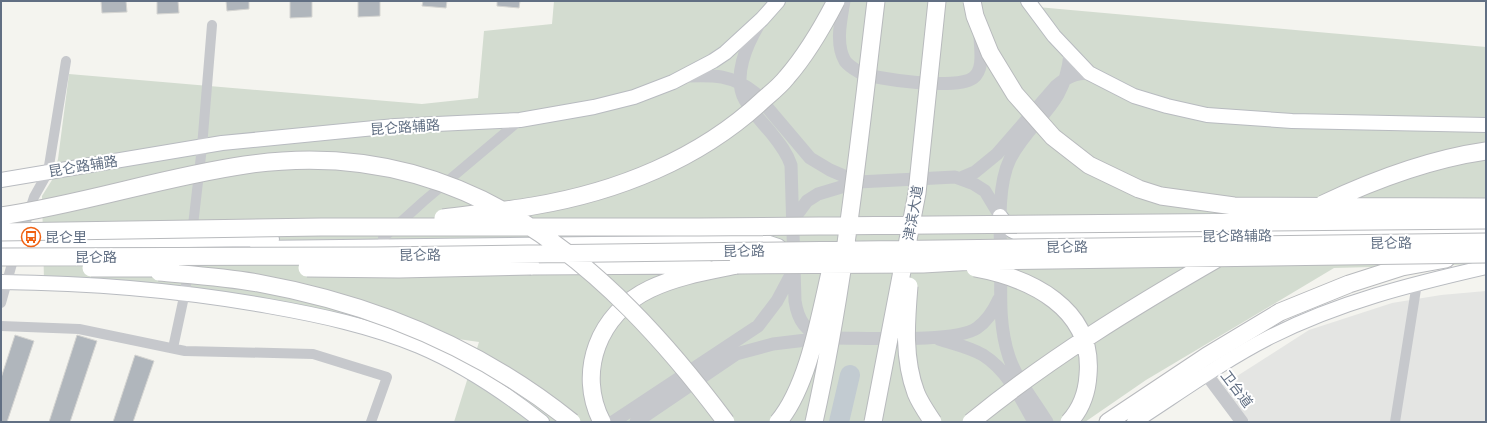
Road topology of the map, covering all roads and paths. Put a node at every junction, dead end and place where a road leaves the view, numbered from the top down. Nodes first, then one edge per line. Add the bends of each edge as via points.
1 (778, 1) edge
2 (836, 1) edge
3 (844, 1) edge
4 (876, 1) edge
5 (937, 1) edge
6 (972, 1) edge
7 (980, 1) edge
8 (1028, 1) edge
9 (762, 19) junction
10 (212, 25) dead end
11 (1070, 54) junction
12 (66, 60) dead end
13 (1089, 73) junction
14 (685, 76) junction
15 (1066, 78) junction
16 (740, 83) junction
17 (520, 120) junction
18 (1486, 125) edge
19 (202, 147) junction
20 (1486, 151) edge
21 (857, 164) junction
22 (48, 172) junction
23 (961, 178) junction
24 (1, 180) edge
25 (858, 182) junction
26 (917, 193) junction
27 (1486, 207) edge
28 (1, 216) edge
29 (1000, 216) junction
30 (793, 220) junction
31 (1486, 220) edge
32 (321, 227) junction
33 (1486, 230) edge
34 (1, 232) edge
35 (1486, 235) edge
36 (384, 238) junction
37 (1, 242) edge
38 (1486, 242) edge
39 (191, 244) junction
40 (1, 250) edge
41 (12, 250) edge
42 (1478, 254) edge
43 (923, 264) junction
44 (1001, 264) junction
45 (737, 265) junction
46 (1486, 267) edge
47 (129, 269) junction
48 (793, 270) junction
49 (3, 277) edge
50 (1417, 283) junction
51 (185, 292) junction
52 (999, 299) junction
53 (1, 303) edge
54 (1, 326) edge
55 (825, 338) junction
56 (934, 338) junction
57 (173, 348) junction
58 (1207, 375) junction
59 (371, 422) edge
60 (542, 422) edge
61 (572, 422) edge
62 (602, 422) edge
63 (613, 422) edge
64 (636, 422) edge
65 (726, 422) edge
66 (778, 422) edge
67 (814, 422) edge
68 (873, 422) edge
69 (933, 422) edge
70 (971, 422) edge
71 (1034, 422) edge
72 (1047, 422) edge
73 (1069, 422) edge
74 (1108, 422) edge
75 (1134, 422) edge
76 (1242, 422) edge
77 (1395, 422) edge

1 - 9 main road, 昆仑路辅路
2 - 32 highway, bridge via 817,36 786,79 725,132 705,146 661,168 581,196 534,206 413,222
3 - 7 street via 840,44 843,56 850,66 870,75 942,85 972,79 978,71
4 - 21 highway, bridge
5 - 26 highway, 津滨大道, bridge
6 - 27 highway, bridge via 975,16 990,53 1019,100 1053,137 1089,165 1139,189 1160,196 1234,206
8 - 11 main road
9 - 14 main road, 昆仑路辅路 via 725,53
9 - 16 street via 753,33 743,59
10 - 19 street
11 - 13 main road
11 - 15 street
12 - 22 street
13 - 15 street via 1078,73
13 - 18 main road via 1134,96 1207,115 1292,121
14 - 16 street via 716,75
14 - 17 main road, 昆仑路辅路 via 634,97
15 - 23 street via 1056,86 997,154 975,172
15 - 29 street via 1059,95 1010,160
16 - 25 street via 755,93 810,158
16 - 30 street via 745,100 788,157 792,172
17 - 19 main road, 昆仑路辅路 via 395,126
17 - 36 street
19 - 22 main road, 昆仑路辅路
19 - 39 street
20 - 70 highway, bridge via 1437,161 1385,177 1270,230 1131,309 1048,364
21 - 66 highway, bridge via 811,350 795,392
21 - 67 highway, bridge via 830,348
22 - 24 main road, 昆仑路辅路
22 - 41 street via 34,198 27,223
23 - 25 street
23 - 29 street via 985,191
25 - 30 street via 818,194 807,201
26 - 68 highway, 津滨大道, bridge
26 - 69 highway, bridge via 906,330 916,394
28 - 65 highway, bridge via 55,207 206,172 275,161 349,162 387,168 429,179 496,205 563,249 595,276 655,336
29 - 33 main road, 昆仑路辅路 via 1010,230 1021,235 1298,229
29 - 44 street
30 - 36 main road via 779,232 766,235
30 - 48 street
31 - 32 highway, 昆仑路, bridge via 699,228
32 - 34 highway, 昆仑路, bridge
35 - 44 main road, 昆仑路辅路 via 1298,235 1026,240 1015,243 1007,250
36 - 39 main road
37 - 41 main road
38 - 41 highway, 昆仑路, bridge via 376,256
39 - 41 main road
39 - 48 main road via 766,242 782,249 790,259
39 - 51 street
40 - 41 main road
41 - 49 street
42 - 43 highway, bridge via 975,261
42 - 74 highway, bridge via 1402,268 1349,284 1280,312 1207,356
43 - 45 highway, bridge
43 - 73 highway, bridge via 976,268 1018,280 1039,288 1067,312 1082,336 1088,358 1085,394
44 - 52 street
45 - 47 highway, bridge
45 - 62 highway via 685,276 650,289 633,299 618,313 606,327 596,347 592,367 592,396
46 - 50 main road
47 - 49 highway, bridge
47 - 61 highway, bridge via 258,283 349,304 453,344 513,378
48 - 55 street via 799,317 809,332
48 - 63 street via 769,314 758,326
49 - 51 main road
49 - 53 street
50 - 58 main road via 1357,300 1270,337
50 - 77 street
51 - 57 street
51 - 60 main road via 321,315 419,346 461,366 502,391
52 - 56 street via 989,316 976,328 966,333
52 - 72 street via 1009,356 1016,374
54 - 57 street via 79,328
55 - 56 street
55 - 64 street via 773,344 736,354
56 - 71 street via 966,347 996,365 1007,377
57 - 59 street via 185,351 313,354 387,377
58 - 75 main road
58 - 76 street, 卫台道

